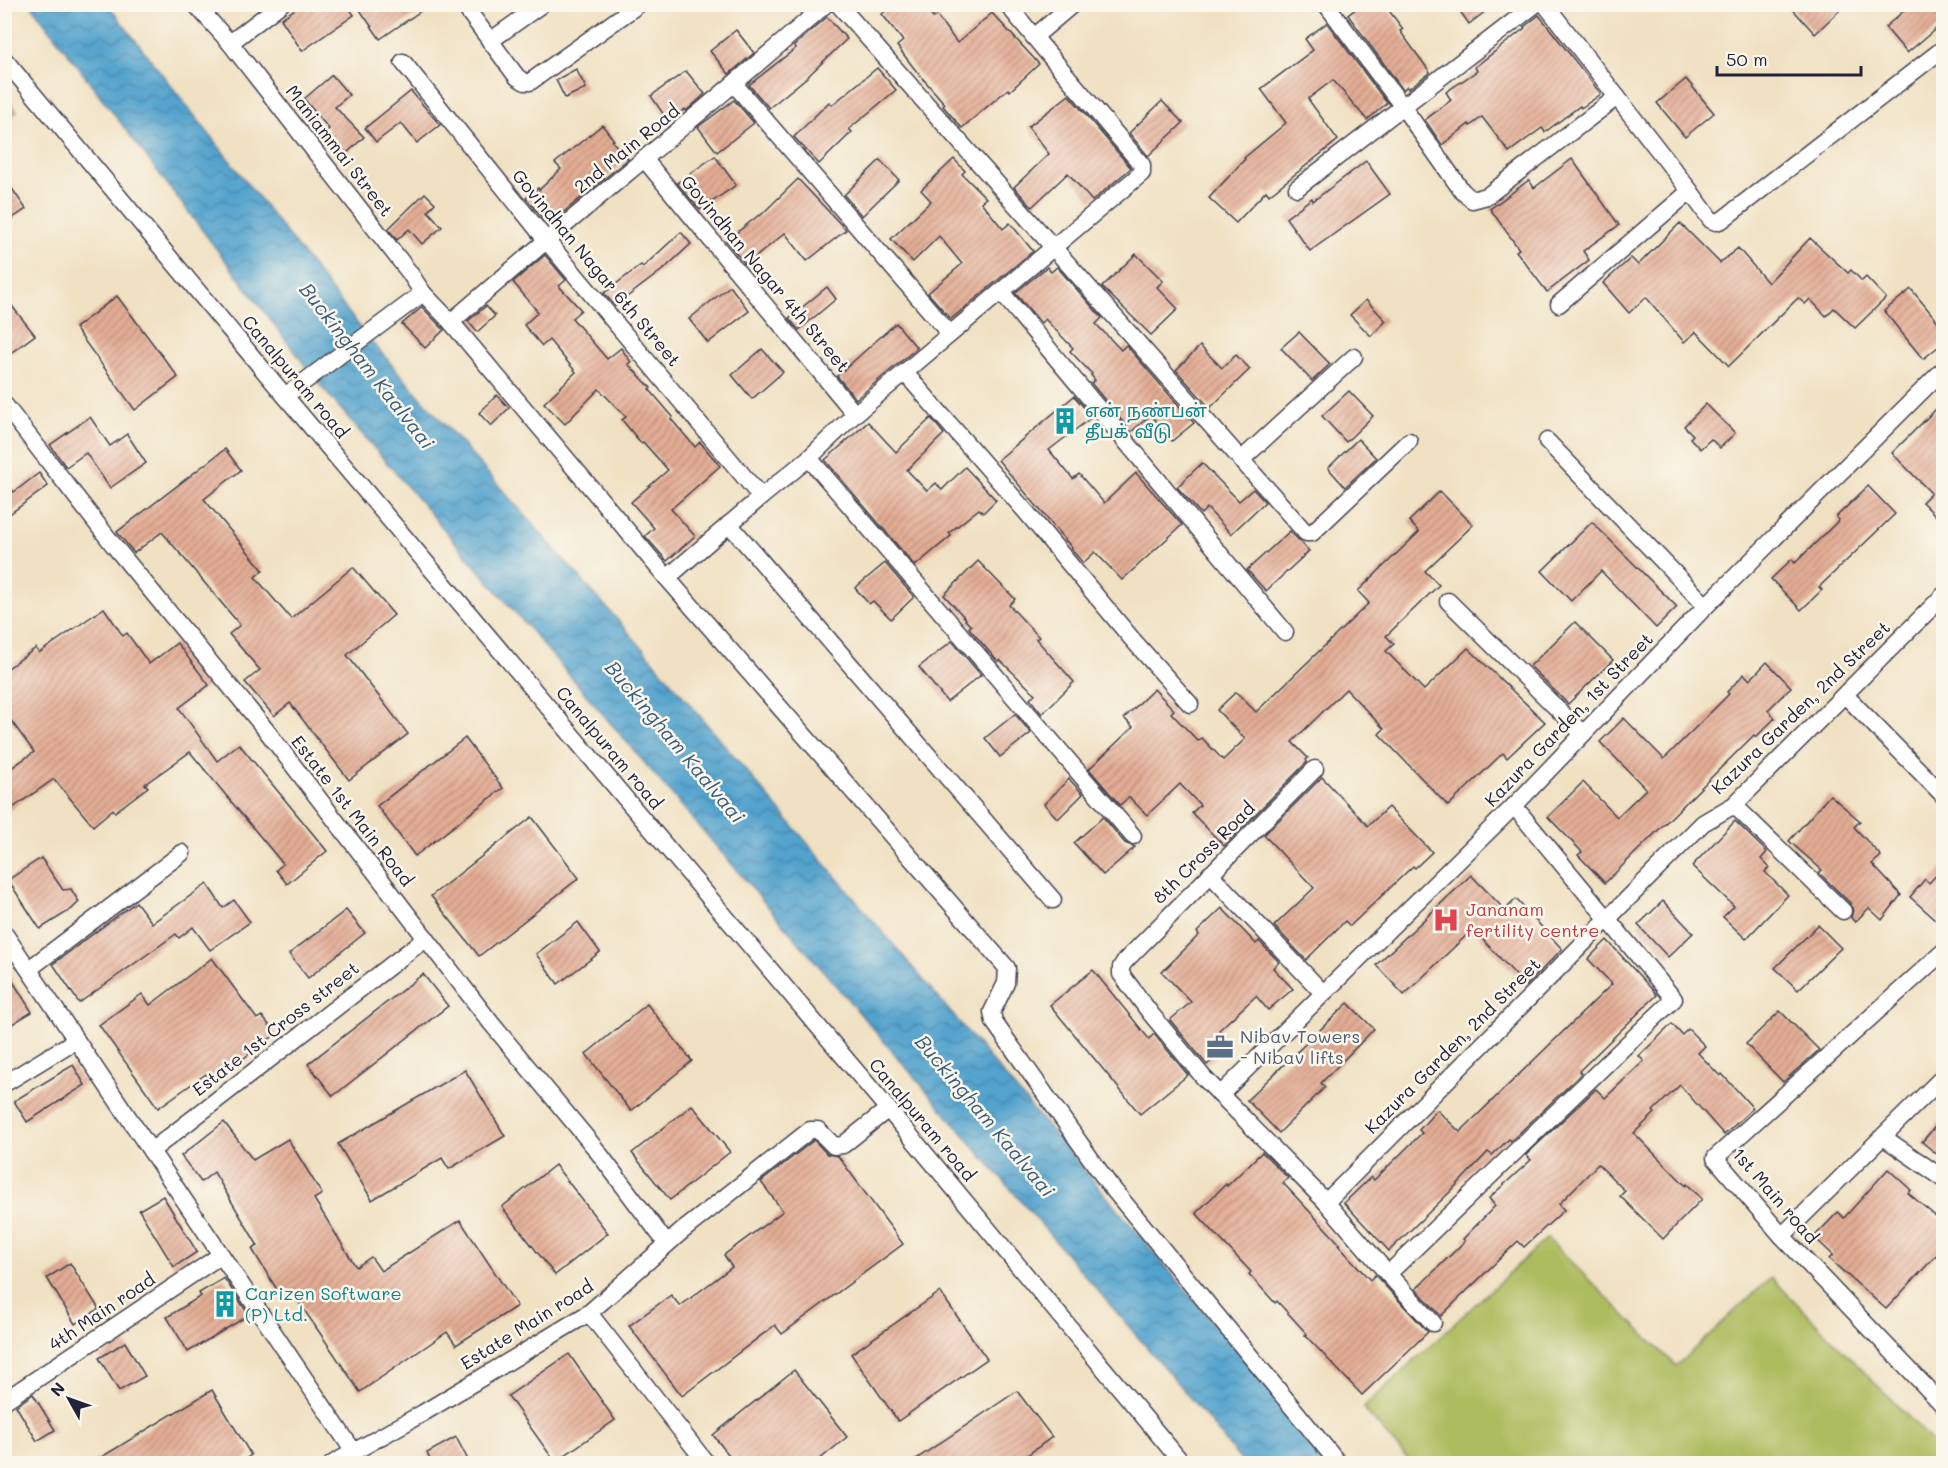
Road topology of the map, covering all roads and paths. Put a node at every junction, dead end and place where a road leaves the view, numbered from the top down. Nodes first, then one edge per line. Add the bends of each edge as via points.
1 (195, 4) edge
2 (281, 4) edge
3 (463, 4) edge
4 (542, 4) edge
5 (639, 4) edge
6 (826, 4) edge
7 (838, 4) edge
8 (1007, 4) edge
9 (1073, 4) edge
10 (1326, 4) edge
11 (1536, 4) edge
12 (1545, 4) edge
13 (1034, 37) junction
14 (490, 41) junction
15 (230, 43) junction
16 (1944, 48) edge
17 (4, 59) edge
18 (403, 62) dead end
19 (735, 85) junction
20 (1617, 98) junction
21 (1403, 106) junction
22 (645, 160) junction
23 (1297, 189) dead end
24 (1690, 191) junction
25 (546, 240) junction
26 (1053, 246) junction
27 (1001, 292) junction
28 (423, 293) junction
29 (1559, 304) dead end
30 (451, 322) junction
31 (950, 334) junction
32 (1354, 357) dead end
33 (1944, 369) edge
34 (905, 373) junction
35 (285, 396) junction
36 (4, 404) edge
37 (855, 414) junction
38 (1408, 441) dead end
39 (1547, 441) dead end
40 (810, 458) junction
41 (1242, 460) junction
42 (761, 497) junction
43 (729, 524) junction
44 (667, 578) junction
45 (1944, 595) edge
46 (1448, 601) dead end
47 (1706, 606) junction
48 (1285, 632) dead end
49 (1845, 695) junction
50 (1190, 704) dead end
51 (1583, 735) junction
52 (1316, 769) dead end
53 (1944, 796) edge
54 (1734, 805) junction
55 (1514, 806) junction
56 (1133, 836) dead end
57 (182, 853) dead end
58 (1210, 874) junction
59 (1053, 900) dead end
60 (1843, 911) dead end
61 (1607, 918) junction
62 (426, 938) junction
63 (7, 943) edge
64 (1944, 951) edge
65 (29, 969) junction
66 (1323, 993) junction
67 (76, 1040) junction
68 (1944, 1076) edge
69 (4, 1084) edge
70 (1220, 1095) junction
71 (888, 1109) junction
72 (1883, 1137) junction
73 (151, 1151) junction
74 (1944, 1179) edge
75 (1326, 1202) junction
76 (1782, 1236) junction
77 (667, 1244) junction
78 (221, 1255) junction
79 (1388, 1274) junction
80 (589, 1313) junction
81 (1433, 1323) dead end
82 (4, 1401) edge
83 (1944, 1406) edge
84 (354, 1452) junction
85 (332, 1464) edge
86 (707, 1464) edge
87 (1183, 1464) edge
88 (1339, 1464) edge

1 - 15 street, Maniammai Street
2 - 15 street
3 - 14 street
4 - 14 street
5 - 14 street via 530,82 517,77
6 - 19 street, 2nd Main Road
7 - 26 street
8 - 13 street
9 - 13 street
10 - 21 street
11 - 21 street
12 - 20 street
13 - 26 street via 1143,170
15 - 28 street, Maniammai Street
16 - 24 street via 1722,220 1711,220
17 - 35 street, Canalpuram road
18 - 25 street, Govindhan Nagar 6th Street
19 - 22 street, 2nd Main Road
19 - 31 street
20 - 21 street via 1487,196 1472,200
20 - 24 street
21 - 23 street
22 - 25 street, 2nd Main Road
22 - 37 street, Govindhan Nagar 4th Street
24 - 29 street
25 - 30 street, 2nd Main Road
25 - 42 street, Govindhan Nagar 6th Street
26 - 27 street
26 - 41 street
27 - 31 street
27 - 48 street
28 - 30 street, Maniammai Street
28 - 35 street
30 - 44 street
31 - 34 street
32 - 41 street
33 - 47 street, Kazura Garden, 1st Street
34 - 37 street
34 - 50 street
35 - 71 street, Canalpuram road
36 - 62 street, Estate 1st Main Road via 115,547 266,730
37 - 40 street
38 - 41 street via 1309,535
39 - 47 street
40 - 42 street
40 - 56 street
42 - 43 street
43 - 44 street
43 - 59 street
44 - 88 street via 1007,968 1006,983 992,1012 994,1022 1108,1183
45 - 49 street, Kazura Garden, 2nd Street
46 - 51 street
47 - 51 street, Kazura Garden, 1st Street
49 - 53 street
49 - 54 street, Kazura Garden, 2nd Street
51 - 55 street, Kazura Garden, 1st Street
52 - 58 street, 8th Cross Road
54 - 60 street
54 - 61 street, Kazura Garden, 2nd Street via 1703,823
55 - 61 street
55 - 66 street, Kazura Garden, 1st Street
57 - 65 street
58 - 66 street
58 - 70 street, 8th Cross Road via 1121,967 1121,974
61 - 75 street, Kazura Garden, 2nd Street
61 - 79 street via 1674,999
62 - 73 street, Estate 1st Cross street
62 - 77 street, Estate 1st Main Road
63 - 65 street
64 - 76 street, 1st Main road via 1715,1158
65 - 67 street
66 - 70 street, Kazura Garden, 1st Street
67 - 69 street
67 - 73 street
68 - 72 street
70 - 75 street
71 - 77 street, Estate Main road via 843,1145 834,1146 818,1130 810,1130
71 - 87 street, Canalpuram road
72 - 74 street
72 - 76 street
73 - 78 street
75 - 79 street
76 - 83 street, 1st Main road
77 - 80 street, Estate Main road
78 - 82 street, 4th Main road
78 - 84 street
79 - 81 street
80 - 84 street, Estate Main road
80 - 86 street
84 - 85 street, Estate Main road

